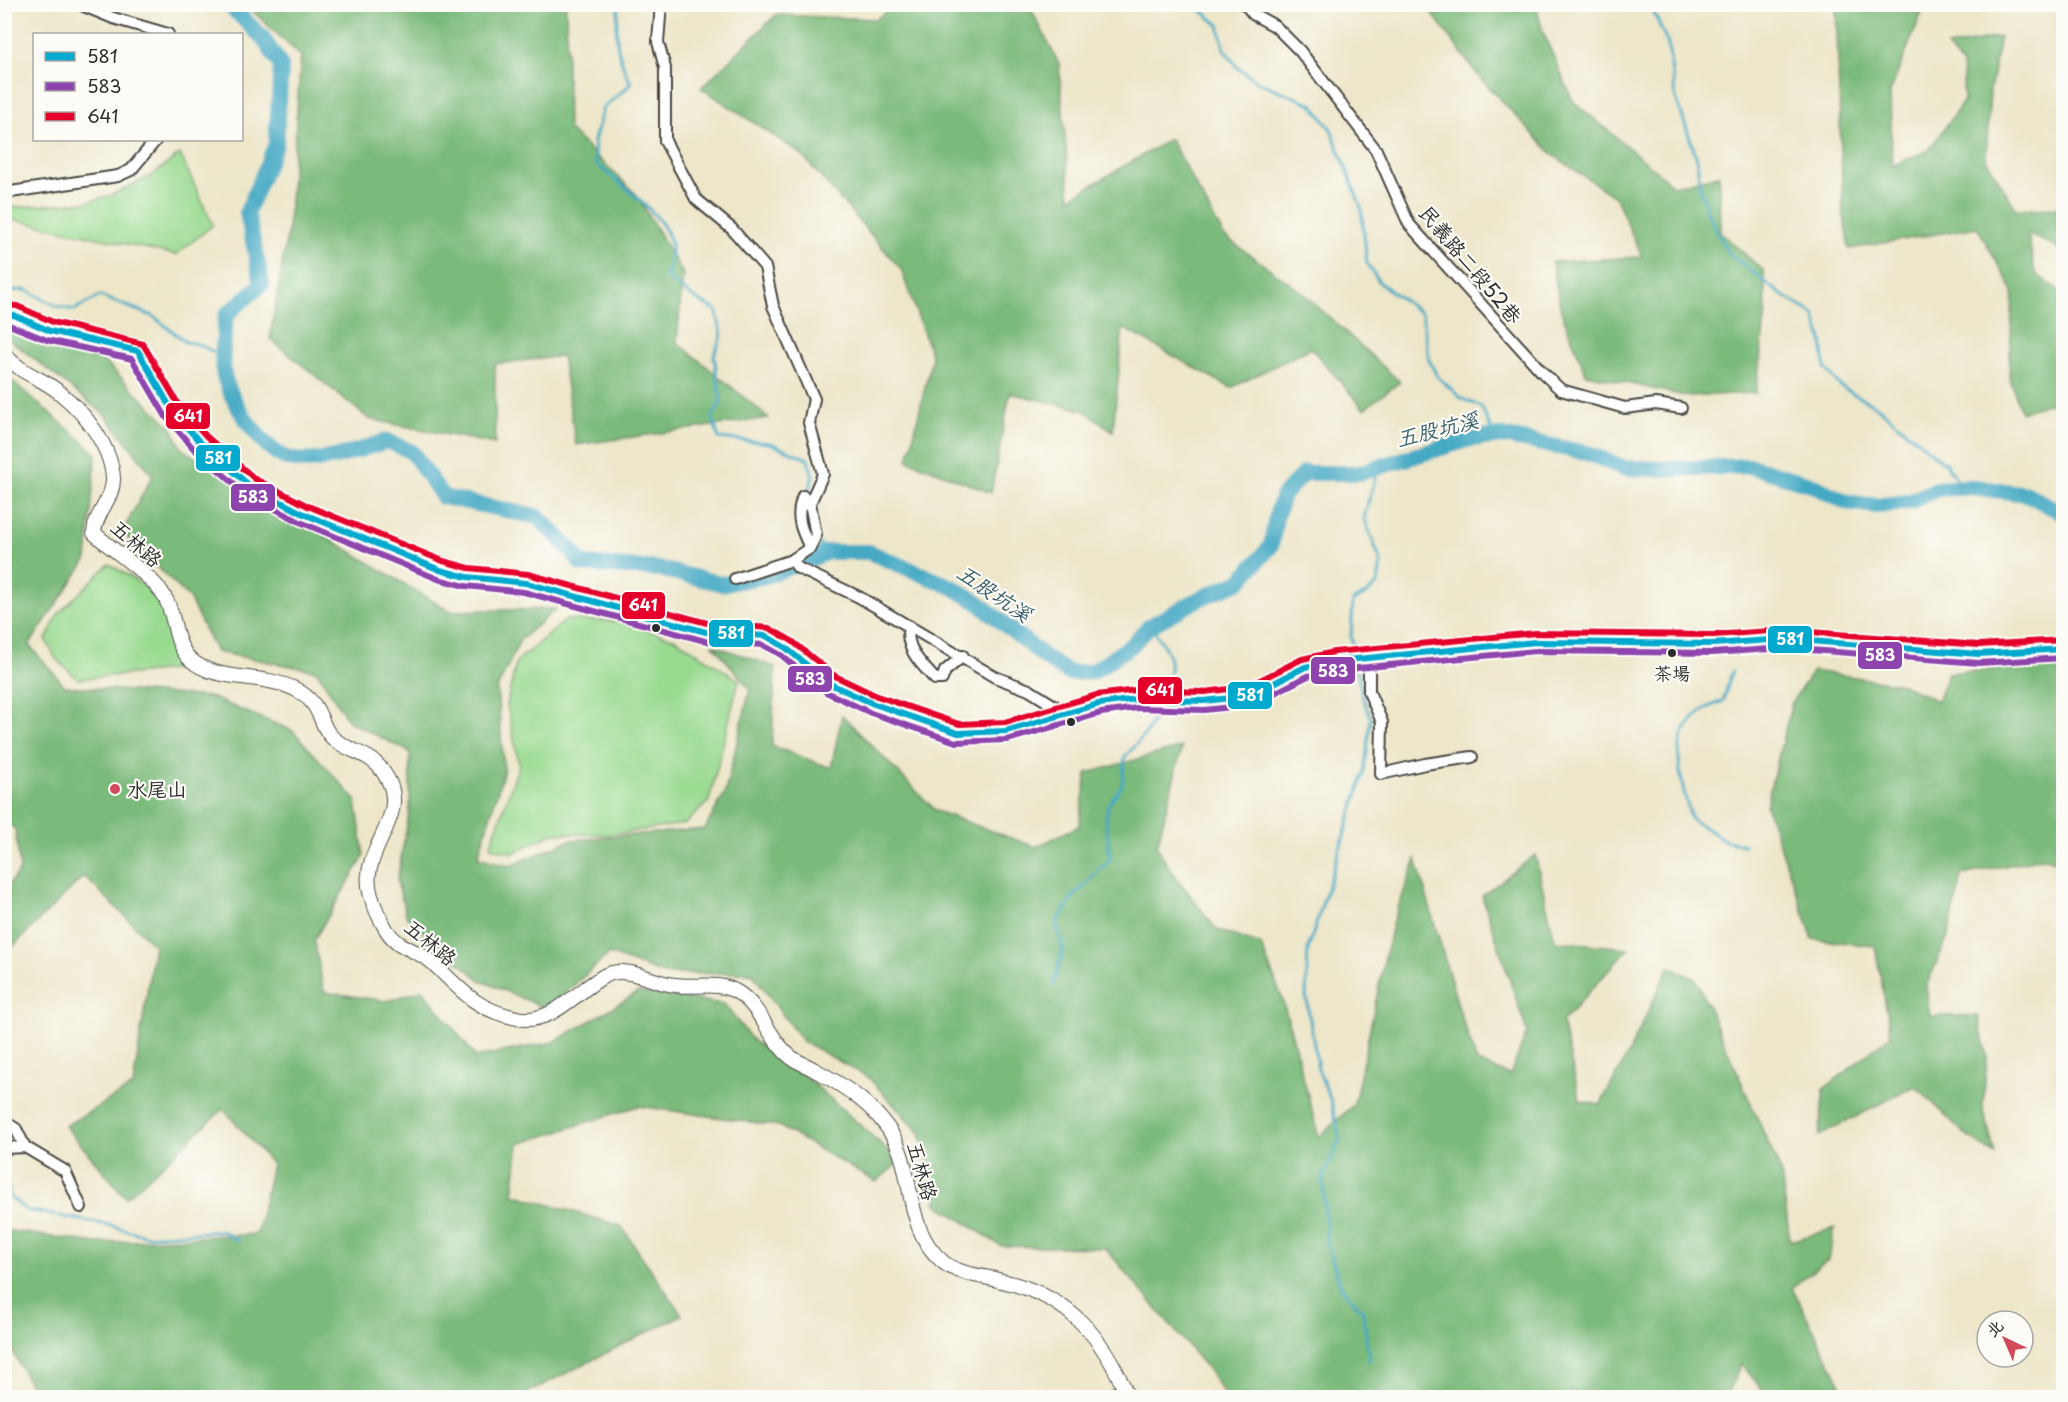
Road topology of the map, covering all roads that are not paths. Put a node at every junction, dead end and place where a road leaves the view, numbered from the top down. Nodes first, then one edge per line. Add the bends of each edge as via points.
1 (79, 4) edge
2 (661, 4) edge
3 (1245, 4) edge
4 (164, 33) edge
5 (155, 141) edge
6 (4, 193) edge
7 (4, 314) edge
8 (4, 354) edge
9 (1681, 408) dead end
10 (803, 496) dead end
11 (810, 548) junction
12 (795, 564) junction
13 (735, 579) dead end
14 (909, 626) junction
15 (2064, 649) edge
16 (963, 656) junction
17 (1360, 658) junction
18 (1066, 713) junction
19 (1472, 757) dead end
20 (4, 1121) edge
21 (25, 1147) junction
22 (4, 1148) edge
23 (81, 1207) dead end
24 (1126, 1392) edge
25 (1111, 1398) edge

1 - 4 street
2 - 11 street via 658,42 665,68 664,141 696,199 732,229 765,267 773,306 814,399 809,423 823,474 810,503 816,535
3 - 9 street, 民義路二段52巷 via 1300,51 1376,150 1409,224 1561,390 1625,408 1656,404
5 - 6 street via 131,170 118,176
7 - 18 main road via 50,331 138,351 173,412 250,486 304,514 440,570 526,583 706,632 766,636 830,684 958,733 1006,731
8 - 24 main road, 五林路 via 18,369 59,392 100,440 113,476 112,493 94,521 94,533 167,599 180,648 192,662 210,673 265,678 300,692 318,706 326,729 336,741 380,765 392,786 392,815 369,873 372,901 385,929 396,940 434,963 464,995 487,1009 521,1019 539,1018 608,975 625,971 676,986 714,985 736,992 752,1006 790,1057 845,1088 879,1116 896,1143 927,1248 948,1266 1022,1285 1070,1311 1093,1331
10 - 11 street via 798,508 799,525
11 - 12 street
12 - 13 street
12 - 14 street
14 - 16 street
14 - 16 street via 906,638 935,679 942,679 945,671
15 - 17 main road via 1979,654 1784,639 1713,644 1536,642
16 - 18 street
17 - 18 main road via 1305,667 1249,696 1099,704
17 - 19 street via 1382,722 1381,774
20 - 21 street via 16,1129
21 - 22 street
21 - 23 street via 65,1171
24 - 25 street

